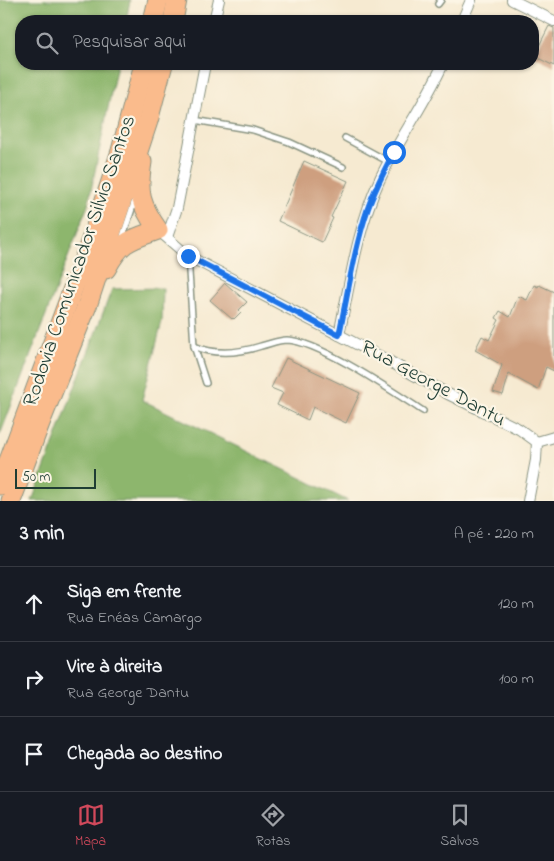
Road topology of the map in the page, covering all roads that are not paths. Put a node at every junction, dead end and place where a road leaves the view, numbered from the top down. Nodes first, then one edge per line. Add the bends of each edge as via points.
1 (158, 0) edge
2 (177, 0) edge
3 (219, 0) edge
4 (471, 0) edge
5 (512, 0) edge
6 (154, 15) edge
7 (174, 15) edge
8 (215, 15) edge
9 (465, 15) edge
10 (554, 21) edge
11 (142, 70) edge
12 (161, 70) edge
13 (204, 70) edge
14 (440, 70) edge
15 (194, 120) junction
16 (148, 121) junction
17 (345, 138) dead end
18 (389, 162) junction
19 (343, 167) dead end
20 (139, 181) junction
21 (162, 233) junction
22 (116, 251) junction
23 (188, 256) junction
24 (88, 303) junction
25 (339, 335) junction
26 (194, 346) junction
27 (206, 383) dead end
28 (423, 411) dead end
29 (554, 437) edge
30 (537, 442) junction
31 (0, 485) edge
32 (11, 501) edge
33 (528, 501) edge

1 - 6 highway
2 - 7 highway
3 - 8 street
4 - 9 street
5 - 10 street
11 - 31 highway, Rodovia Comunicador Silvio Santos via 122,151
12 - 16 highway, Rodovia Comunicador Silvio Santos
13 - 15 street
14 - 18 street
15 - 19 lane via 253,130 289,142
15 - 21 street via 176,208
16 - 20 highway
16 - 24 highway, Rodovia Comunicador Silvio Santos
17 - 18 lane
18 - 25 street via 362,228
20 - 21 highway via 141,201
20 - 22 lane via 129,220
21 - 22 highway via 125,243
21 - 23 street, Rua George Dantu
22 - 24 highway
23 - 25 street, Rua George Dantu
23 - 26 lane
24 - 32 highway, Rodovia Comunicador Silvio Santos
25 - 30 street, Rua George Dantu
26 - 27 lane
26 - 28 lane via 226,353 279,341 304,343 346,364
29 - 30 street
30 - 33 street

